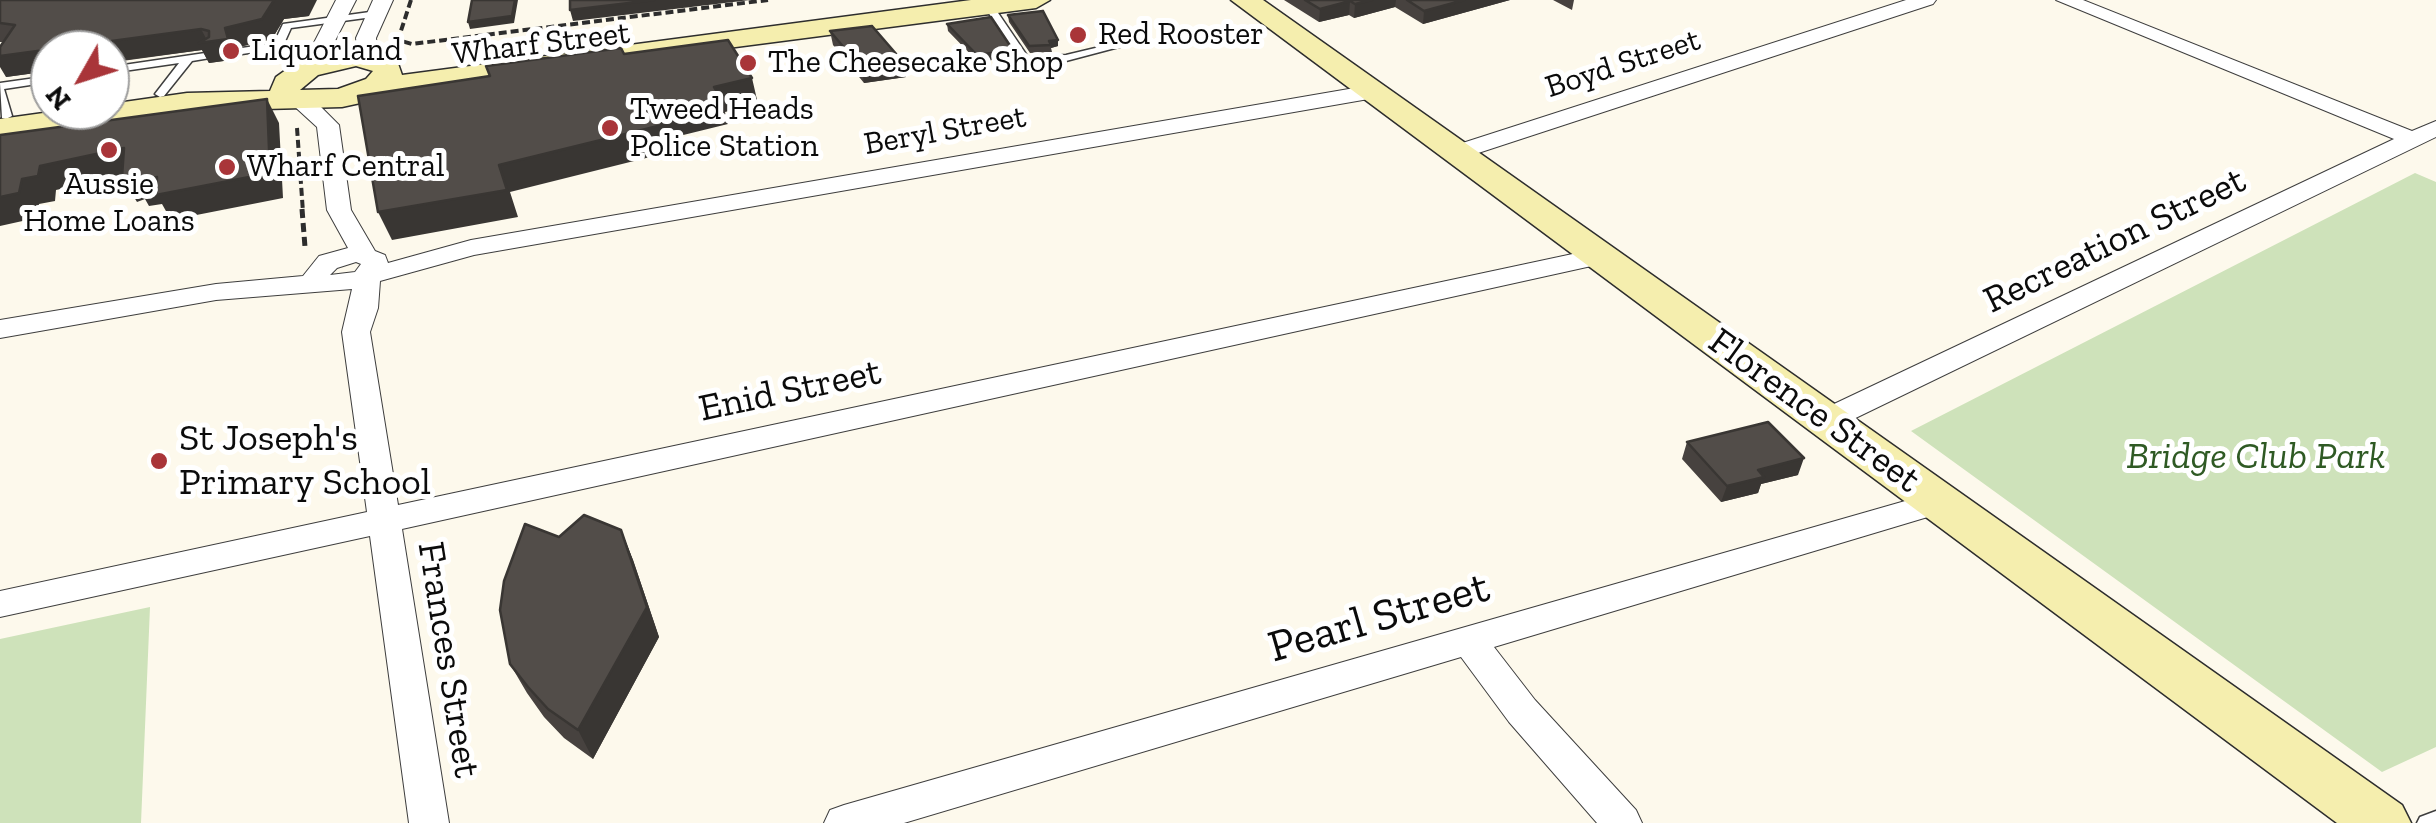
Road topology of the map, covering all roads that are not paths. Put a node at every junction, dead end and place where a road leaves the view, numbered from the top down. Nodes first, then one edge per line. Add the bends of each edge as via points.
1 (886, 0) edge
2 (1036, 0) edge
3 (1245, 0) edge
4 (1926, 0) edge
5 (2066, 0) edge
6 (989, 6) junction
7 (380, 7) edge
8 (341, 10) edge
9 (1129, 42) dead end
10 (242, 50) dead end
11 (212, 55) edge
12 (189, 58) junction
13 (371, 58) junction
14 (130, 67) edge
15 (311, 67) junction
16 (1372, 92) junction
17 (30, 93) edge
18 (360, 93) junction
19 (174, 98) junction
20 (130, 99) edge
21 (298, 106) junction
22 (30, 111) edge
23 (1, 113) edge
24 (328, 125) junction
25 (2424, 134) edge
26 (1455, 153) junction
27 (339, 210) junction
28 (1596, 257) junction
29 (368, 264) junction
30 (322, 270) junction
31 (0, 329) edge
32 (356, 332) junction
33 (1826, 420) junction
34 (1940, 502) junction
35 (384, 520) junction
36 (0, 604) edge
37 (1470, 642) junction
38 (2436, 820) edge
39 (429, 823) edge
40 (844, 823) edge
41 (1622, 823) edge
42 (2382, 823) edge
43 (2427, 823) edge

1 - 13 main road, Wharf Street via 477,53
2 - 6 main road, Wharf Street
3 - 16 main road, Florence Street
4 - 26 street, Boyd Street
5 - 25 street
6 - 9 lane via 1025,60 1066,58
6 - 18 main road, Wharf Street via 443,76
7 - 8 lane
7 - 13 street via 366,38
8 - 10 lane via 288,26 278,46
8 - 15 street
11 - 12 lane
12 - 14 lane
12 - 19 lane
13 - 15 main road, Wharf Street
13 - 18 main road via 384,61 389,72
15 - 19 main road
15 - 21 main road via 285,90
16 - 26 main road, Florence Street
16 - 29 street, Beryl Street
17 - 23 lane
18 - 21 main road, Wharf Street
18 - 24 street
19 - 20 main road
19 - 21 main road
19 - 23 main road
21 - 24 street
22 - 23 main road
24 - 27 street
25 - 33 street, Recreation Street
26 - 28 main road, Florence Street
27 - 29 street
27 - 30 street
28 - 33 main road, Florence Street
28 - 35 street, Enid Street
29 - 30 street, Beryl Street via 352,282
29 - 32 street, Frances Street
30 - 31 street
30 - 32 street, Frances Street
32 - 35 street, Frances Street
33 - 34 main road, Florence Street
34 - 37 street, Pearl Street
34 - 42 main road, Florence Street
35 - 36 street, Enid Street
35 - 39 street, Frances Street
37 - 40 street, Pearl Street
37 - 41 street via 1522,712
38 - 43 lane

